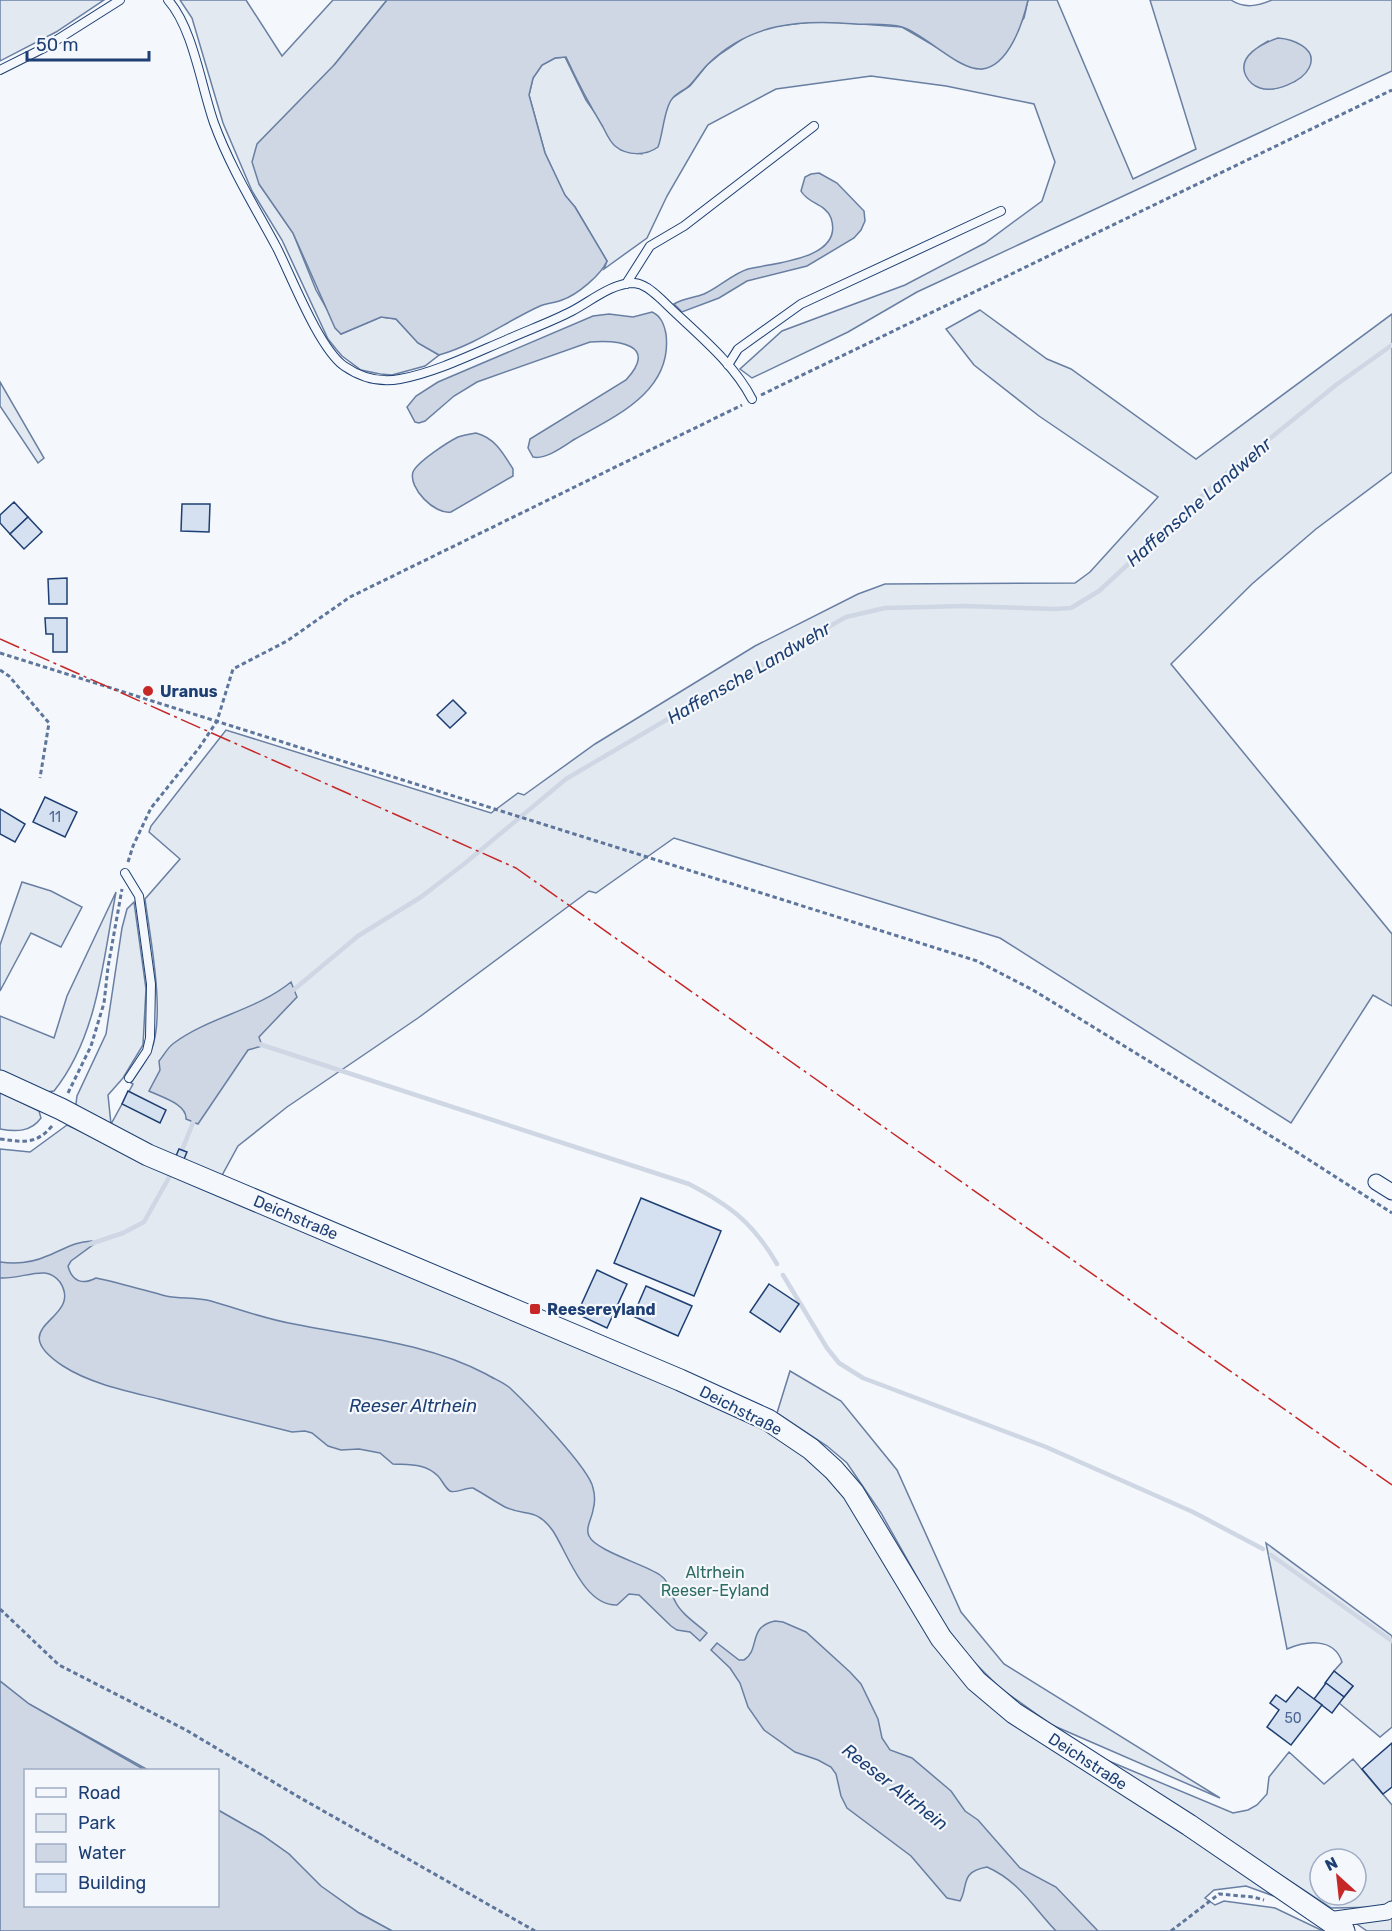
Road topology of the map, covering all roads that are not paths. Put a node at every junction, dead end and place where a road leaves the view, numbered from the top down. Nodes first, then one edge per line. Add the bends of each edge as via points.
1 (120, 0) edge
2 (168, 0) edge
3 (0, 70) edge
4 (814, 126) dead end
5 (1000, 211) dead end
6 (626, 284) junction
7 (728, 365) junction
8 (752, 399) road end
9 (125, 873) road end
10 (129, 1078) dead end
11 (0, 1081) edge
12 (1376, 1182) dead end
13 (1392, 1192) edge
14 (1392, 1909) edge
15 (1336, 1926) edge

1 - 3 lane via 44,48
2 - 6 lane via 183,22 214,124 246,192 322,341 343,365 378,380 399,380 477,352
4 - 6 lane via 684,226 650,246
5 - 7 lane via 801,304 738,349
6 - 7 lane via 649,288
7 - 8 lane
9 - 10 lane via 139,896 151,984 147,1051
11 - 15 street, Deichstraße via 148,1155 768,1420 811,1449 854,1492 941,1638 976,1681 1024,1719
12 - 13 street
14 - 15 street

